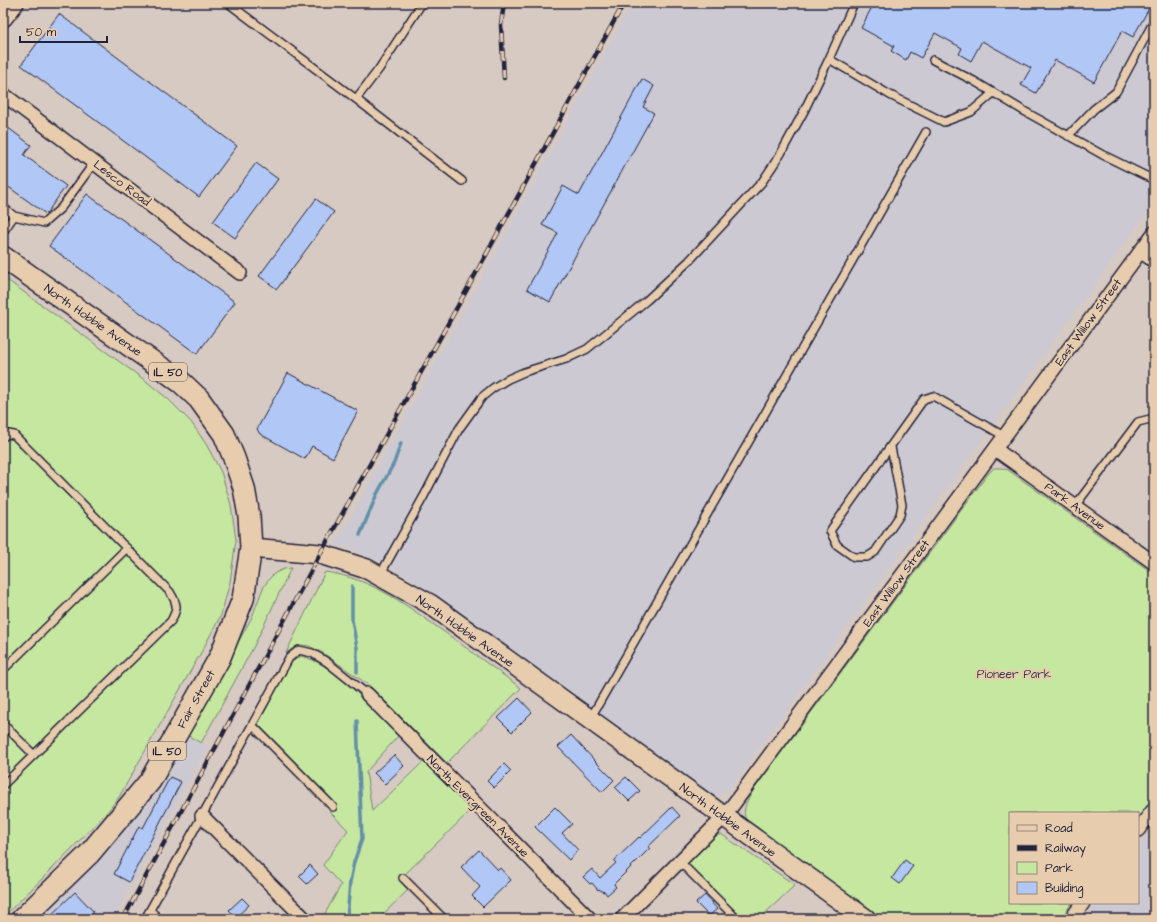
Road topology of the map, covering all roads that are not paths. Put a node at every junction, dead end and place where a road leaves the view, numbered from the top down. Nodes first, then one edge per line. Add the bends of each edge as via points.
1 (14, 3) edge
2 (228, 3) edge
3 (422, 3) edge
4 (854, 3) edge
5 (3, 17) edge
6 (1154, 21) edge
7 (829, 59) junction
8 (934, 60) dead end
9 (993, 93) junction
10 (3, 94) edge
11 (356, 99) junction
12 (926, 132) dead end
13 (1068, 136) junction
14 (94, 163) junction
15 (1154, 180) edge
16 (462, 181) dead end
17 (3, 208) edge
18 (14, 216) junction
19 (3, 232) edge
20 (1154, 233) edge
21 (1140, 251) junction
22 (3, 257) edge
23 (1154, 261) edge
24 (240, 273) dead end
25 (1154, 418) edge
26 (1004, 436) junction
27 (3, 437) edge
28 (891, 448) junction
29 (995, 449) junction
30 (1075, 506) junction
31 (127, 548) junction
32 (251, 548) junction
33 (1154, 563) edge
34 (379, 576) junction
35 (3, 670) edge
36 (367, 694) joint
37 (590, 720) junction
38 (3, 724) edge
39 (252, 725) junction
40 (34, 755) junction
41 (3, 785) edge
42 (333, 807) dead end
43 (1154, 809) edge
44 (202, 816) junction
45 (724, 817) junction
46 (1139, 829) edge
47 (680, 862) junction
48 (403, 878) dead end
49 (1082, 904) edge
50 (150, 910) junction
51 (22, 919) edge
52 (145, 919) edge
53 (159, 919) edge
54 (305, 919) edge
55 (444, 919) edge
56 (590, 919) edge
57 (622, 919) edge
58 (737, 919) edge
59 (866, 919) edge
60 (1071, 919) edge

1 - 5 main road
2 - 11 lane
3 - 11 lane
4 - 7 lane
6 - 13 lane via 1116,92 1094,109
7 - 9 lane via 890,95 944,122 971,112
7 - 34 lane via 804,111 762,182 688,261 647,300 587,349 508,379 482,397 460,429
8 - 9 lane
9 - 13 lane
10 - 14 street, Lesco Road
11 - 16 lane
12 - 37 lane
13 - 15 lane
14 - 18 lane via 61,208 44,223
14 - 24 street, Lesco Road
17 - 18 lane
18 - 19 lane
20 - 21 street, East Willow Street
21 - 23 street
21 - 26 street, East Willow Street
22 - 32 main road, North Hobbie Avenue / IL 50 via 163,369 199,399 224,434 234,458 244,488
25 - 30 lane via 1138,422
26 - 28 lane via 933,396 924,399
26 - 29 street, East Willow Street
27 - 31 lane via 8,434 14,435
28 - 28 lane via 830,531 837,544 854,557 867,557 875,552 900,515 902,505
29 - 30 street, Park Avenue
29 - 45 street, East Willow Street
30 - 33 street, Park Avenue
31 - 35 lane
31 - 40 lane via 170,592 177,603 176,611 171,621
32 - 34 main road, North Hobbie Avenue via 320,554 367,569
32 - 51 main road, Fair Street / IL 50 via 243,599 220,657 150,781 89,854
34 - 37 main road, North Hobbie Avenue via 430,604
36 - 39 lane via 327,662 312,653 299,650 289,658
36 - 56 street, North Evergreen Avenue
37 - 45 main road, North Hobbie Avenue
38 - 40 lane
39 - 42 lane
39 - 44 lane
40 - 41 lane
43 - 46 street
44 - 50 lane
44 - 54 street
45 - 47 street, East Willow Street
45 - 59 main road, North Hobbie Avenue
47 - 57 street, East Willow Street
47 - 58 lane
48 - 55 lane
49 - 60 street
50 - 52 lane
50 - 53 lane

